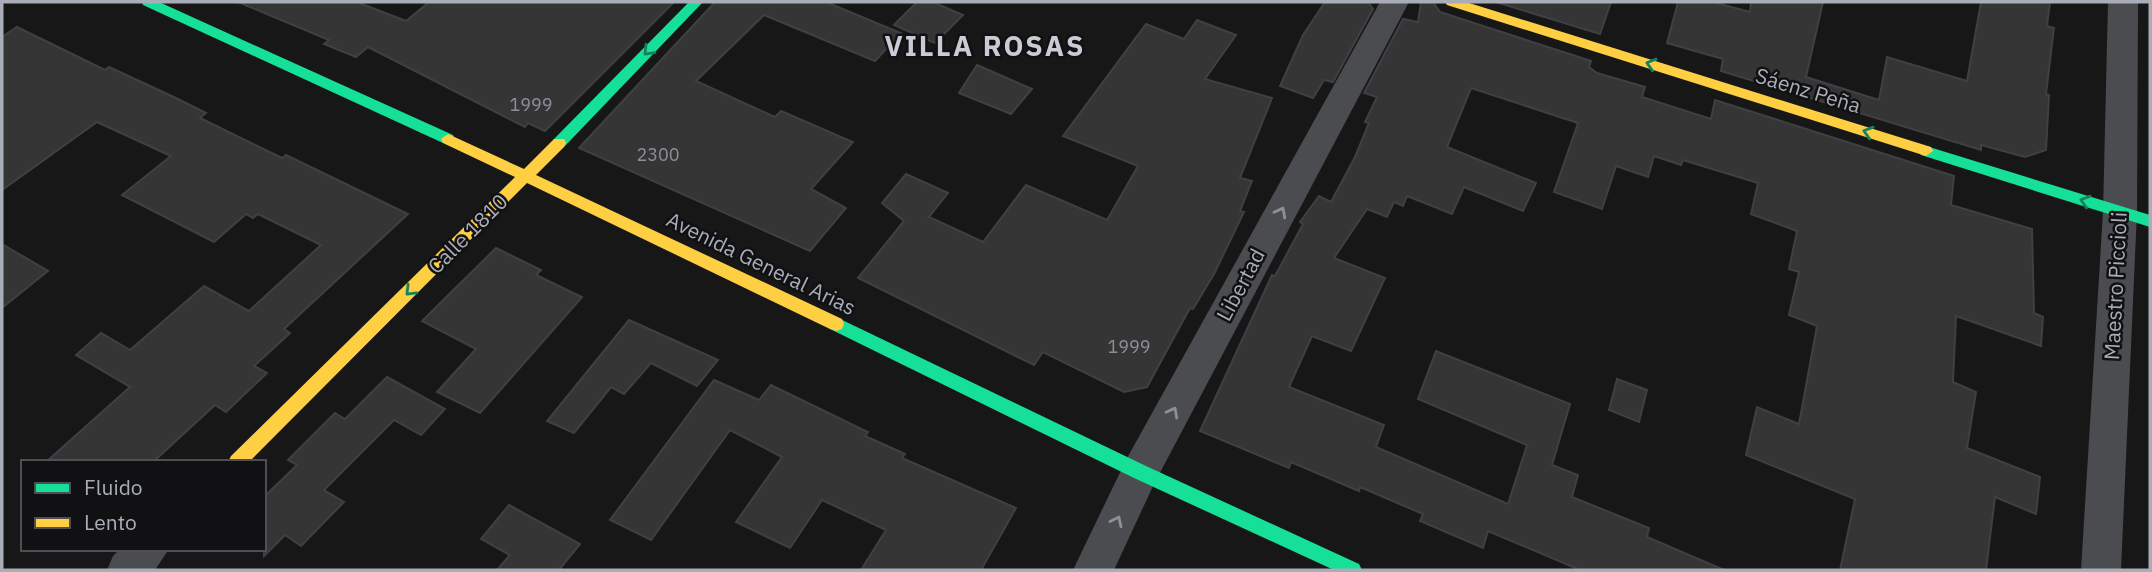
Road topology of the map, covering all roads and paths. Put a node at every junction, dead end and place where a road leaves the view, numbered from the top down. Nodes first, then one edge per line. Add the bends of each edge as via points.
1 (148, 2) edge
2 (696, 2) edge
3 (1394, 2) edge
4 (1452, 2) edge
5 (2123, 2) edge
6 (528, 175) junction
7 (2135, 217) edge
8 (239, 460) edge
9 (1140, 472) junction
10 (147, 551) edge
11 (127, 570) edge
12 (1093, 570) edge
13 (1353, 570) edge
14 (2101, 570) edge

1 - 6 main road, Avenida General Arias
2 -> 6 main road, Calle 1810
9 -> 3 street, Libertad
7 -> 4 main road, Sáenz Peña
5 - 7 street, Maestro Piccioli
6 -> 8 main road, Calle 1810
6 - 9 main road, Avenida General Arias
7 - 14 street, Maestro Piccioli
12 -> 9 street, Libertad
9 - 13 main road, Avenida General Arias
10 - 11 street

